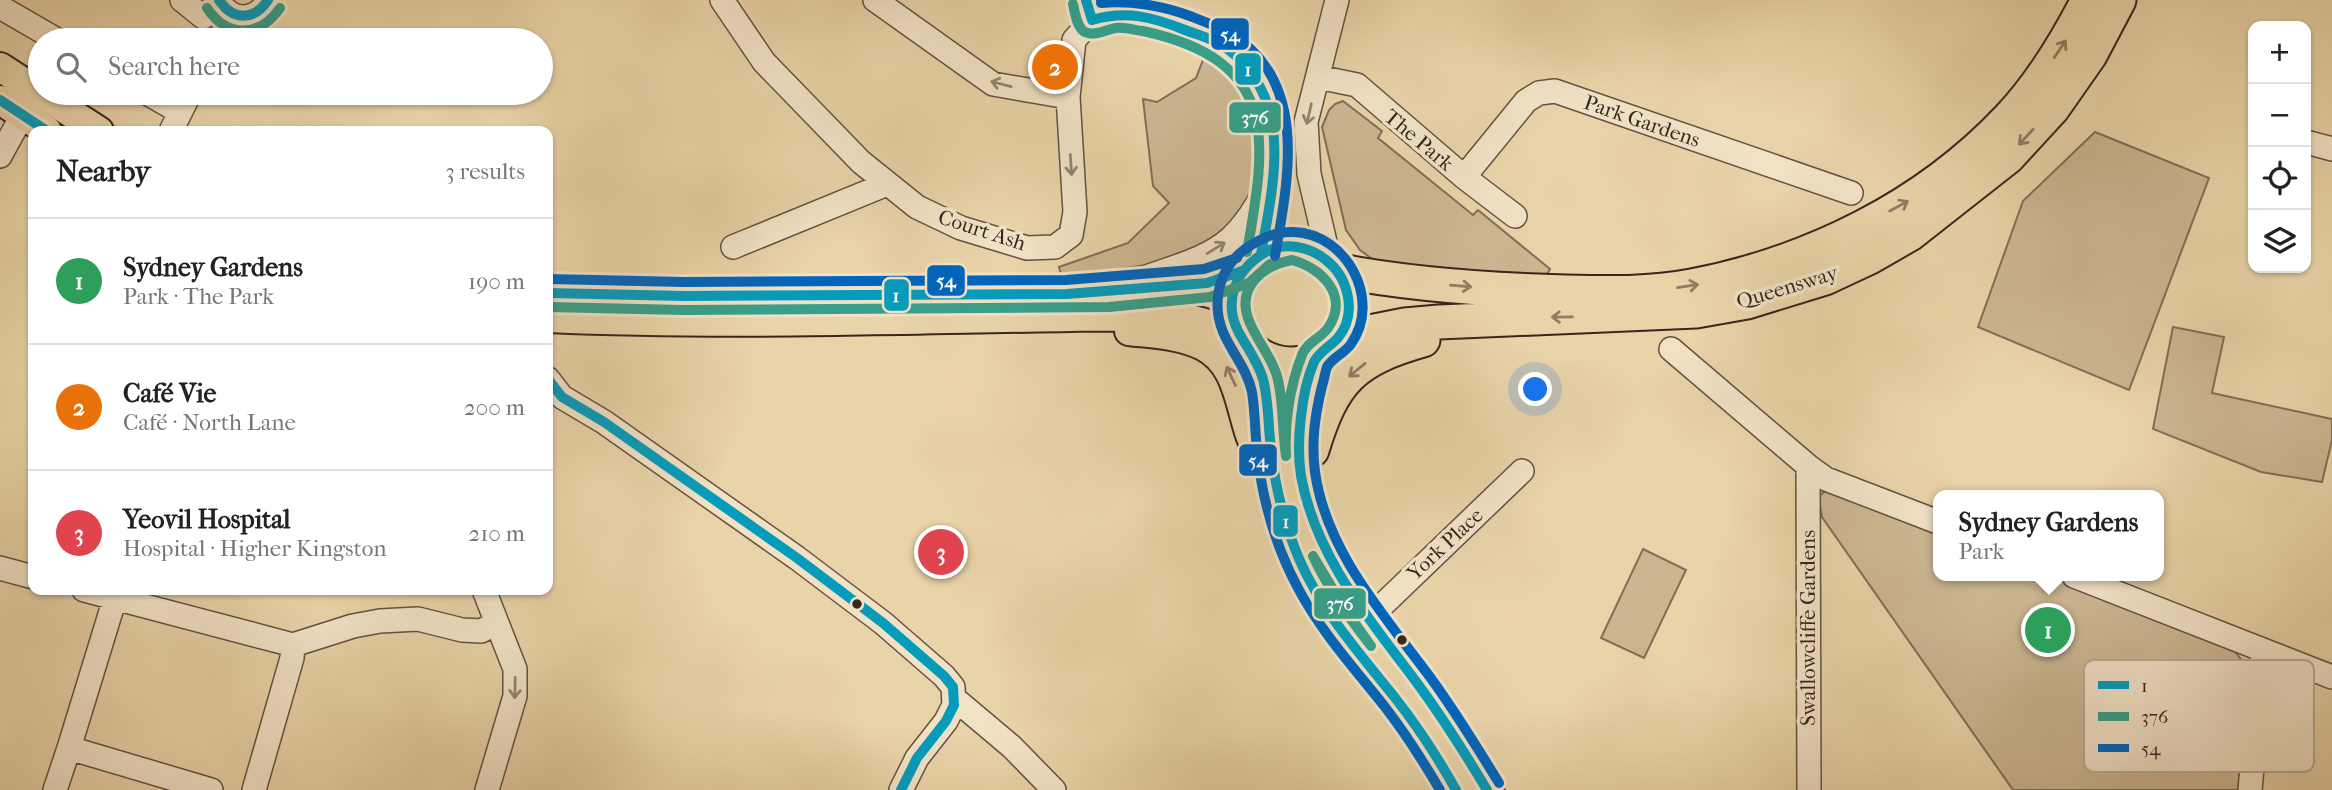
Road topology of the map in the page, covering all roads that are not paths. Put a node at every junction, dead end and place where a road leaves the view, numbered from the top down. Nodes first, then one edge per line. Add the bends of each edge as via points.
1 (182, 0) edge
2 (268, 0) edge
3 (722, 0) edge
4 (875, 0) edge
5 (1337, 0) edge
6 (2088, 0) edge
7 (2119, 0) edge
8 (0, 7) edge
9 (226, 8) edge
10 (1089, 10) edge
11 (203, 17) dead end
12 (36, 28) edge
13 (222, 28) edge
14 (0, 66) edge
15 (1318, 78) junction
16 (28, 84) edge
17 (1068, 97) junction
18 (59, 105) edge
19 (160, 105) edge
20 (11, 107) edge
21 (176, 119) edge
22 (40, 126) edge
23 (91, 126) edge
24 (2311, 143) edge
25 (2332, 149) edge
26 (0, 156) edge
27 (1273, 177) junction
28 (1464, 177) junction
29 (887, 184) junction
30 (1851, 193) dead end
31 (1515, 216) dead end
32 (733, 247) dead end
33 (1251, 262) junction
34 (1334, 265) junction
35 (553, 293) edge
36 (1108, 293) junction
37 (553, 318) edge
38 (1048, 319) junction
39 (1488, 319) junction
40 (1246, 343) junction
41 (1328, 348) junction
42 (1671, 349) dead end
43 (553, 385) edge
44 (1808, 466) junction
45 (1522, 471) dead end
46 (1290, 482) junction
47 (1933, 520) edge
48 (0, 568) edge
49 (28, 576) edge
50 (2087, 581) edge
51 (103, 595) edge
52 (486, 595) edge
53 (115, 598) junction
54 (1368, 619) junction
55 (497, 623) junction
56 (293, 645) junction
57 (2263, 651) junction
58 (2262, 660) edge
59 (2287, 660) edge
60 (2314, 670) edge
61 (2332, 677) edge
62 (955, 699) junction
63 (69, 748) junction
64 (2252, 772) edge
65 (55, 790) edge
66 (211, 790) edge
67 (254, 790) edge
68 (487, 790) edge
69 (901, 790) edge
70 (1055, 790) edge
71 (1456, 790) edge
72 (1487, 790) edge
73 (1809, 790) edge
74 (2250, 790) edge

1 - 11 street
2 - 9 street via 251,17
3 - 29 street, Court Ash via 764,62
17 -> 4 street via 993,84
5 - 15 street
34 -> 6 highway, Queensway via 1393,281 1509,290 1642,292 1691,286 1793,259 1836,242 1913,198 1968,158 2026,96
7 -> 39 highway, Queensway via 2090,55 2053,108 2008,157 1910,234 1870,257 1825,278 1747,302 1696,311
8 - 12 street
9 - 13 street
10 - 17 street, Court Ash via 1074,40
10 - 27 street via 1171,23 1222,45 1245,63 1262,86 1274,118
14 - 16 main road
15 - 28 street, The Park via 1357,85
15 -> 34 street via 1306,122 1308,174
17 -> 29 street, Court Ash via 1074,212 1071,235 1055,247 1027,248 961,228 917,207
18 - 23 main road
19 - 21 street
20 - 22 main road
20 - 26 street
24 - 25 street
27 - 33 street
36 -> 27 street via 1218,248 1245,224
28 - 30 street, Park Gardens via 1525,101 1555,91
28 - 31 street, The Park
29 - 32 street
33 - 34 highway via 1278,247 1296,246 1313,250
33 - 36 main road via 1207,283
33 - 40 highway via 1232,297 1232,311
34 - 41 highway via 1347,285 1349,315
35 - 36 main road
37 - 38 main road
38 - 40 main road via 1191,318
46 -> 38 main road via 1251,438 1233,378 1214,353 1181,338
39 - 41 highway, Queensway via 1405,325
39 -> 46 highway via 1395,347 1356,369 1326,409
40 - 41 highway via 1276,362 1289,364
40 - 46 highway via 1266,388 1272,454
41 - 46 highway via 1299,436
42 - 44 street
43 - 62 street via 562,397 659,460 857,603 944,676
44 - 47 street via 1826,479
44 - 73 street, Swallowcliffe Gardens
45 - 54 street, York Place
46 - 54 highway via 1309,505 1326,553
46 - 71 highway via 1283,510 1301,564 1322,602 1408,714
48 - 49 street
50 - 57 street
51 - 53 street
52 - 55 street
53 - 56 street
53 - 63 street
54 - 72 highway via 1432,703
55 - 56 street via 481,631 418,619 380,621
55 -> 68 street via 515,669 516,696
56 - 67 street
57 - 58 street
57 - 59 street
60 - 61 street
62 - 69 street
62 - 70 street
63 - 65 street
63 - 66 street
64 - 74 street

